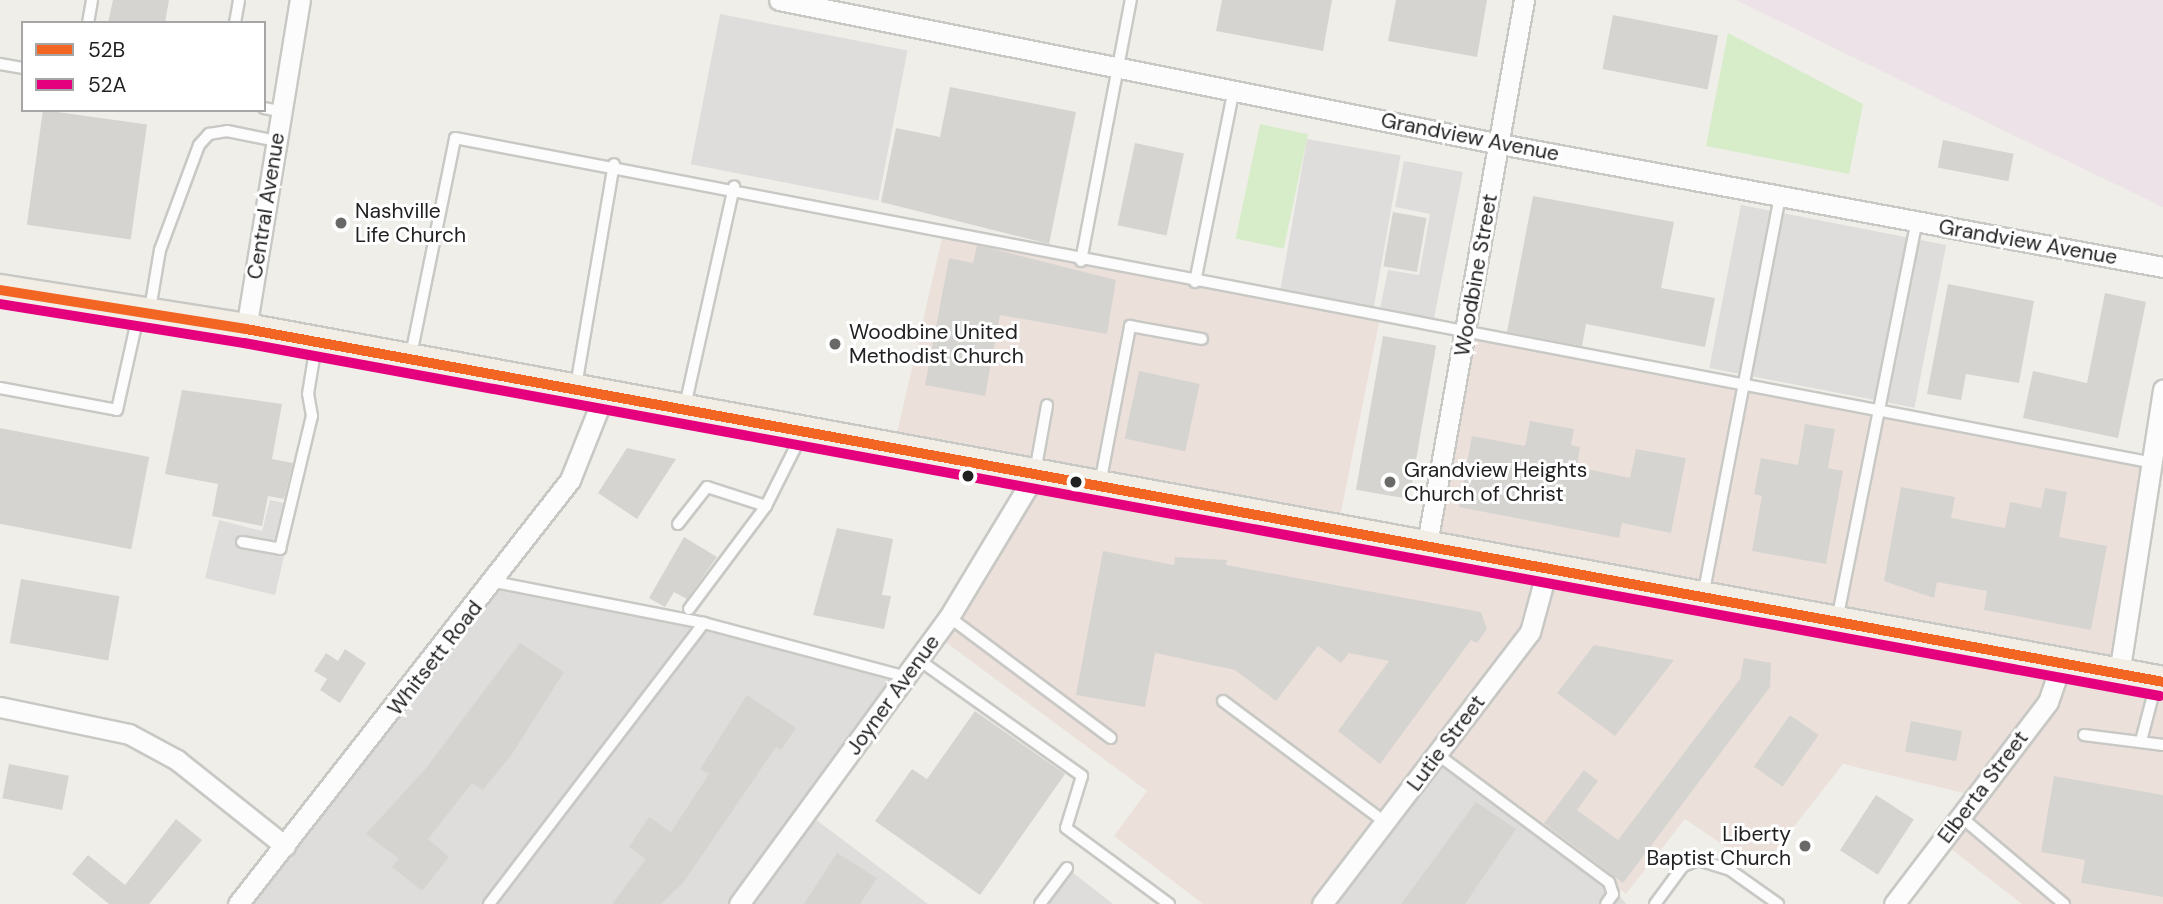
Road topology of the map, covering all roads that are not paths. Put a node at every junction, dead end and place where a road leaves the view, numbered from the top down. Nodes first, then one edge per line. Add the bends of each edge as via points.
1 (92, 0) edge
2 (239, 0) edge
3 (300, 0) edge
4 (779, 0) edge
5 (1131, 0) edge
6 (1524, 0) edge
7 (88, 21) edge
8 (235, 21) edge
9 (0, 64) edge
10 (1118, 65) junction
11 (21, 68) edge
12 (1234, 89) junction
13 (272, 109) edge
14 (276, 141) junction
15 (1500, 144) junction
16 (614, 164) junction
17 (734, 186) junction
18 (1780, 196) junction
19 (1917, 221) junction
20 (1081, 261) junction
21 (2163, 267) edge
22 (1195, 282) junction
23 (0, 290) edge
24 (144, 313) junction
25 (246, 329) junction
26 (1465, 333) junction
27 (1202, 339) dead end
28 (317, 342) junction
29 (410, 359) junction
30 (0, 388) edge
31 (1745, 388) junction
32 (2163, 388) edge
33 (590, 392) junction
34 (1047, 405) dead end
35 (684, 410) junction
36 (1880, 413) junction
37 (802, 432) junction
38 (2149, 462) junction
39 (1034, 476) junction
40 (1099, 488) junction
41 (766, 506) junction
42 (678, 524) dead end
43 (242, 542) dead end
44 (1426, 549) junction
45 (1547, 570) junction
46 (495, 582) junction
47 (1702, 600) junction
48 (689, 609) dead end
49 (949, 617) junction
50 (704, 623) junction
51 (1836, 624) junction
52 (919, 660) junction
53 (2061, 665) junction
54 (2119, 674) junction
55 (908, 677) junction
56 (2160, 681) edge
57 (1223, 701) dead end
58 (0, 707) edge
59 (2084, 735) dead end
60 (1111, 738) dead end
61 (2141, 741) junction
62 (2163, 745) edge
63 (1437, 754) junction
64 (1961, 817) junction
65 (1385, 822) junction
66 (285, 846) junction
67 (1067, 868) dead end
68 (238, 904) edge
69 (489, 904) edge
70 (739, 904) edge
71 (1040, 904) edge
72 (1169, 904) edge
73 (1322, 904) edge
74 (1606, 904) edge
75 (1655, 904) edge
76 (1779, 904) edge
77 (1895, 904) edge
78 (2064, 904) edge

1 - 7 lane
2 - 8 lane
3 - 13 street, Central Avenue
4 - 10 street, Grandview Avenue
5 - 10 lane
6 - 15 street, Woodbine Street
9 - 11 lane
10 - 12 street, Grandview Avenue
10 - 20 lane
12 - 15 street, Grandview Avenue
12 - 22 lane
13 - 14 street, Central Avenue
14 - 24 lane via 227,131 209,134 199,145 160,250
14 - 25 street, Central Avenue
15 - 18 street, Grandview Avenue
15 - 26 street, Woodbine Street
16 - 17 lane
16 - 29 lane via 455,138
16 - 33 lane
17 - 20 lane
17 - 35 lane
18 - 19 street, Grandview Avenue
18 - 31 lane
19 - 21 street, Grandview Avenue
19 - 36 lane
20 - 22 lane
22 - 26 lane
23 - 24 main road
24 - 25 main road
24 - 30 lane via 117,410
25 - 28 main road
26 - 31 lane
26 - 44 street, Woodbine Street
27 - 40 lane via 1130,326
28 - 29 main road
28 - 43 lane via 308,394 312,416 280,549
29 - 33 main road
31 - 36 lane
31 - 47 lane
32 - 38 street
33 - 35 main road
33 - 46 street, Whitsett Road via 570,480
34 - 39 lane
35 - 37 main road
36 - 38 lane
36 - 51 lane
37 - 39 main road
37 - 41 lane
38 - 54 street
39 - 40 main road
39 - 49 street, Joyner Avenue
40 - 44 main road
41 - 42 lane via 707,487
41 - 48 lane
44 - 45 main road
45 - 47 main road
45 - 63 street, Lutie Street via 1530,632
46 - 50 lane
46 - 66 street, Whitsett Road
47 - 51 main road
49 - 52 street, Joyner Avenue
49 - 60 lane
50 - 55 lane
50 - 69 lane
51 - 53 main road
52 - 55 street, Joyner Avenue
52 - 72 lane via 1082,776 1066,828
53 - 54 main road
53 - 64 street, Elberta Street via 2048,702
54 - 56 main road
55 - 70 street, Joyner Avenue
56 - 61 lane
57 - 65 lane
58 - 66 street via 129,734 177,760
59 - 61 lane
61 - 62 lane
63 - 65 street, Lutie Street
63 - 74 lane via 1609,882 1613,894
64 - 77 street, Elberta Street
64 - 78 lane
65 - 73 street, Lutie Street
66 - 68 street, Whitsett Road
67 - 71 lane
75 - 76 lane via 1683,866 1698,860 1730,870

